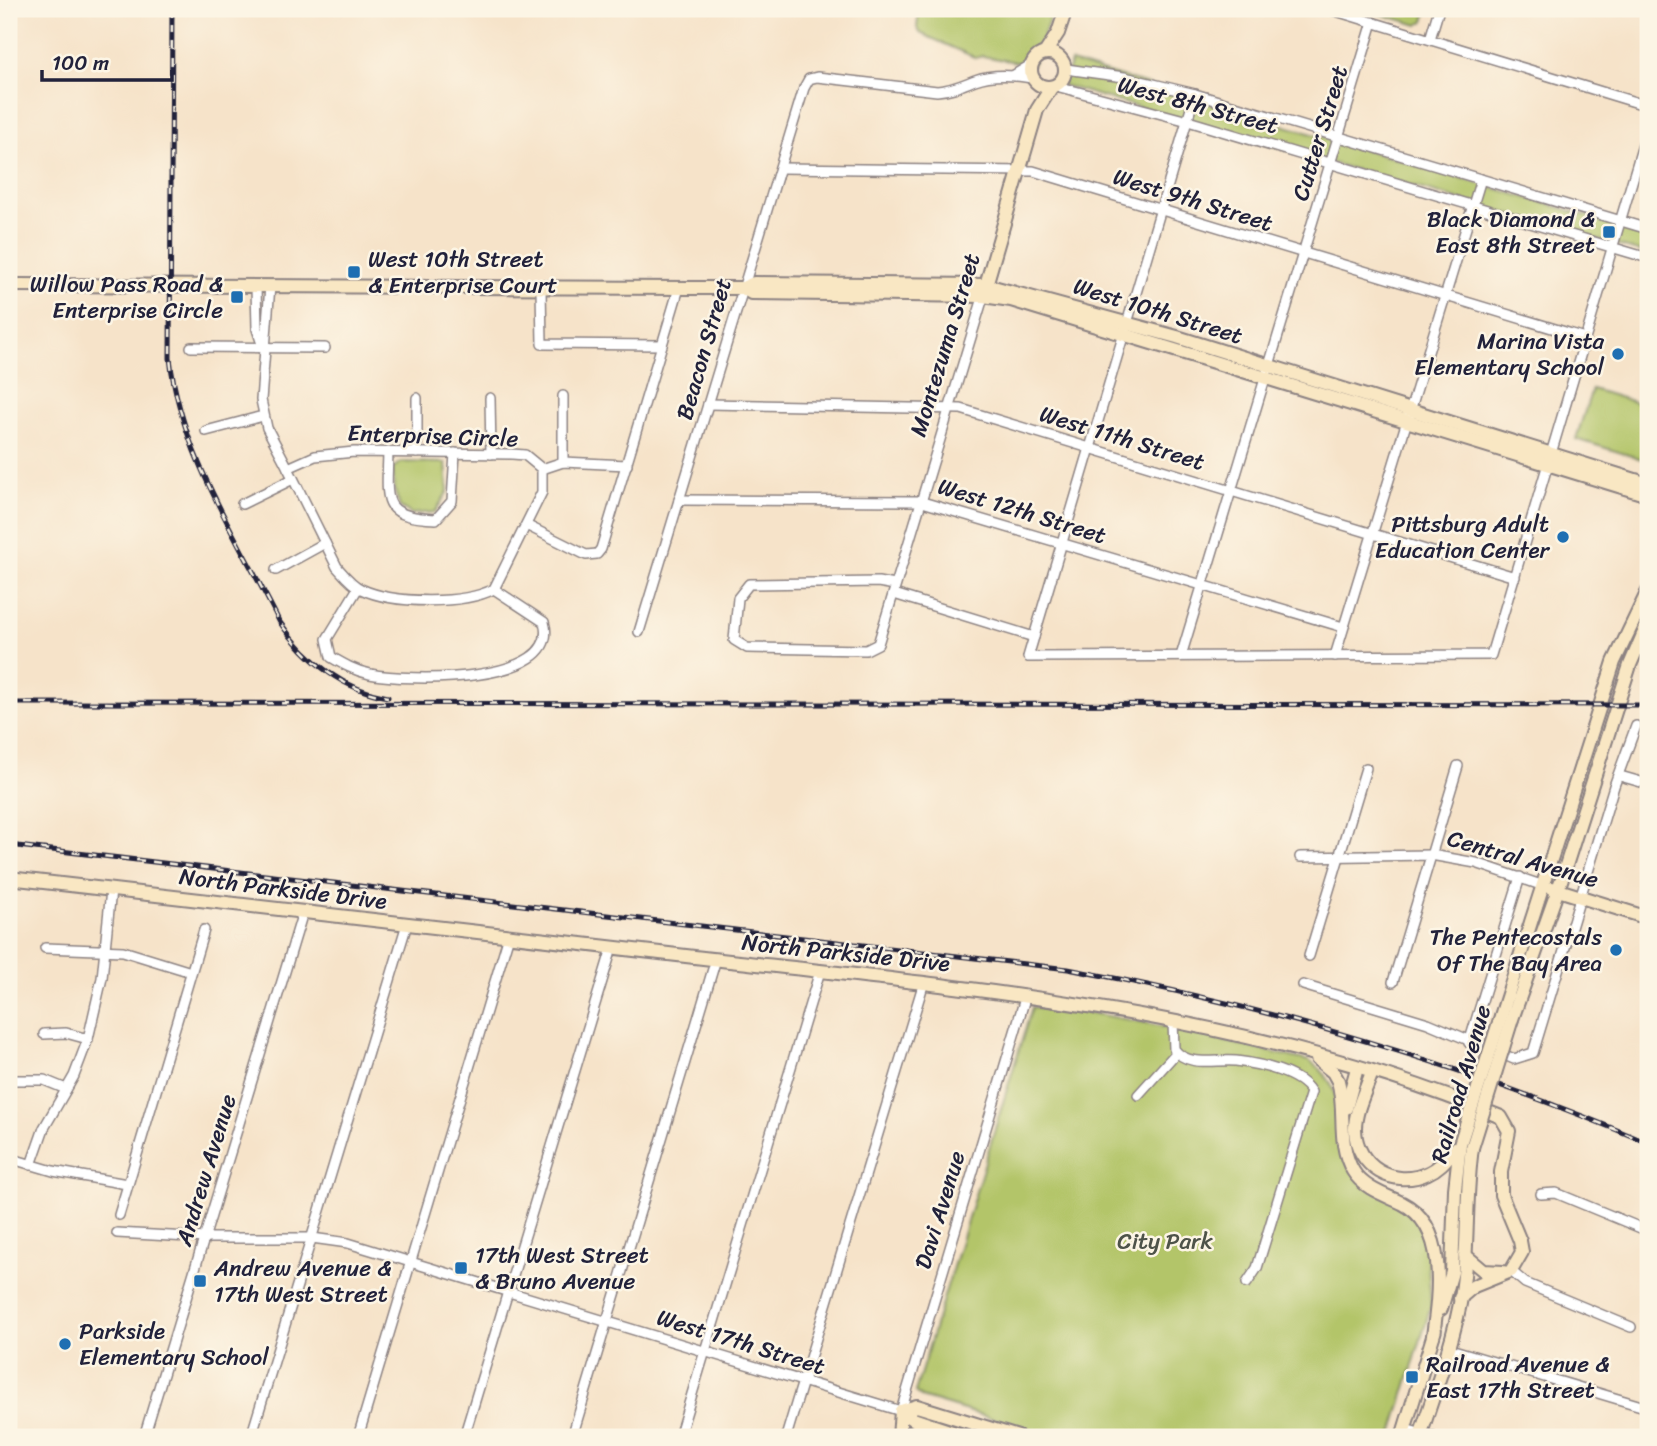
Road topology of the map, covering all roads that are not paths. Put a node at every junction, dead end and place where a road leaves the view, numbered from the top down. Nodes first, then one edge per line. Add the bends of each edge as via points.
1 (1066, 9) edge
2 (1329, 9) edge
3 (1439, 9) edge
4 (1373, 22) junction
5 (1058, 33) junction
6 (1430, 39) junction
7 (1045, 53) junction
8 (1059, 57) junction
9 (1032, 64) junction
10 (1066, 69) junction
11 (1014, 75) junction
12 (1034, 81) junction
13 (1053, 87) junction
14 (1195, 94) junction
15 (1648, 106) edge
16 (1037, 110) junction
17 (1188, 121) junction
18 (1648, 128) edge
19 (1340, 136) junction
20 (1331, 163) junction
21 (780, 168) junction
22 (1021, 168) junction
23 (1481, 179) junction
24 (1473, 205) junction
25 (1163, 210) junction
26 (1620, 220) junction
27 (1648, 229) edge
28 (1612, 247) junction
29 (1304, 254) junction
30 (1648, 258) edge
31 (9, 285) edge
32 (263, 286) junction
33 (541, 288) junction
34 (679, 288) junction
35 (743, 288) junction
36 (985, 290) junction
37 (1445, 296) junction
38 (1125, 329) junction
39 (1585, 338) junction
40 (662, 345) junction
41 (191, 347) dead end
42 (263, 347) junction
43 (325, 348) dead end
44 (1267, 371) junction
45 (563, 396) dead end
46 (417, 398) dead end
47 (490, 398) dead end
48 (708, 404) junction
49 (948, 407) junction
50 (1409, 415) junction
51 (262, 416) junction
52 (206, 431) dead end
53 (1090, 449) junction
54 (388, 452) junction
55 (418, 453) junction
56 (455, 453) junction
57 (491, 454) junction
58 (1549, 457) junction
59 (563, 462) junction
60 (626, 465) junction
61 (288, 468) junction
62 (542, 469) junction
63 (293, 479) junction
64 (1648, 484) edge
65 (1231, 491) junction
66 (1648, 495) edge
67 (679, 500) junction
68 (919, 501) junction
69 (242, 504) dead end
70 (526, 525) junction
71 (1373, 533) junction
72 (1062, 542) junction
73 (325, 543) junction
74 (276, 570) dead end
75 (1515, 577) junction
76 (1202, 585) junction
77 (358, 588) junction
78 (494, 589) junction
79 (894, 589) junction
80 (1648, 591) edge
81 (1648, 623) edge
82 (1343, 627) junction
83 (639, 632) dead end
84 (1034, 637) junction
85 (1181, 656) junction
86 (1335, 656) junction
87 (1636, 726) dead end
88 (1458, 766) dead end
89 (1366, 768) dead end
90 (1620, 776) junction
91 (1648, 784) edge
92 (1431, 855) junction
93 (1300, 857) dead end
94 (1340, 858) junction
95 (1520, 877) junction
96 (9, 878) edge
97 (1541, 885) junction
98 (111, 890) junction
99 (1557, 890) junction
100 (1581, 897) junction
101 (303, 912) junction
102 (1648, 917) edge
103 (407, 924) junction
104 (204, 930) dead end
105 (509, 935) junction
106 (45, 948) dead end
107 (103, 948) junction
108 (612, 948) junction
109 (1309, 956) dead end
110 (716, 959) junction
111 (820, 971) junction
112 (191, 972) junction
113 (924, 982) junction
114 (1393, 982) dead end
115 (1303, 985) dead end
116 (1026, 995) junction
117 (1507, 1018) junction
118 (1173, 1022) junction
119 (44, 1034) dead end
120 (88, 1039) junction
121 (1469, 1043) junction
122 (1176, 1053) junction
123 (1311, 1054) junction
124 (1357, 1068) junction
125 (1372, 1072) junction
126 (9, 1080) edge
127 (66, 1088) junction
128 (1138, 1095) dead end
129 (1342, 1121) junction
130 (1466, 1146) junction
131 (9, 1158) edge
132 (31, 1164) junction
133 (127, 1184) junction
134 (1541, 1194) dead end
135 (119, 1215) dead end
136 (1648, 1231) edge
137 (117, 1233) dead end
138 (206, 1238) junction
139 (312, 1238) junction
140 (1465, 1255) junction
141 (411, 1260) junction
142 (1510, 1271) junction
143 (1247, 1283) dead end
144 (509, 1291) junction
145 (1460, 1298) junction
146 (607, 1321) junction
147 (1631, 1327) dead end
148 (1433, 1336) junction
149 (1447, 1348) junction
150 (705, 1351) junction
151 (803, 1381) junction
152 (1648, 1408) edge
153 (901, 1411) junction
154 (937, 1428) junction
155 (1404, 1433) edge
156 (1425, 1436) edge
157 (144, 1437) edge
158 (251, 1437) edge
159 (358, 1437) edge
160 (464, 1437) edge
161 (572, 1437) edge
162 (679, 1437) edge
163 (786, 1437) edge
164 (899, 1437) edge
165 (907, 1437) edge
166 (967, 1437) edge
167 (1018, 1437) edge

1 - 5 main road
2 - 4 street
3 - 6 street
4 - 6 street
4 - 19 street, Cutter Street
5 - 7 main road
5 - 8 main road
6 - 15 street
7 - 8 main road
7 - 9 main road
8 - 10 main road
9 - 11 street
9 - 12 main road
10 - 13 main road via 1063,80
10 - 14 street, West 8th Street
11 - 12 street
11 - 21 street, Beacon Street via 982,78 950,91 809,79
12 - 13 main road
12 - 16 main road, Montezuma Street
13 - 16 main road, Montezuma Street
13 - 17 street, West 8th Street
14 - 17 street
14 - 19 street, West 8th Street
16 - 22 main road, Montezuma Street
17 - 20 street, West 8th Street
17 - 25 street
18 - 26 street
19 - 20 street, Cutter Street
19 - 23 street, West 8th Street
20 - 24 street, West 8th Street
20 - 29 street, Cutter Street
21 - 22 street, West 9th Street
21 - 35 street, Beacon Street
22 - 25 street, West 9th Street
22 - 36 main road, Montezuma Street
23 - 24 street
23 - 26 street, West 8th Street
24 - 28 street, West 8th Street
24 - 37 street
25 - 29 street, West 9th Street
25 - 38 street
26 - 27 street, West 8th Street
26 - 28 street
28 - 30 street, West 8th Street
28 - 39 street
29 - 37 street, West 9th Street
29 - 44 street, Cutter Street
31 - 32 main road, West 10th Street
32 - 33 main road, West 10th Street
32 - 42 street via 257,329
33 - 34 main road, West 10th Street
33 - 40 street via 542,344
34 - 35 main road, West 10th Street
34 - 40 street
35 - 36 main road, West 10th Street via 754,283
35 - 48 street, Beacon Street
36 - 38 main road, West 10th Street via 1043,298
36 - 49 street, Montezuma Street
37 - 39 street, West 9th Street
37 - 50 street
38 - 44 main road, West 10th Street
38 - 53 street
39 - 58 street
40 - 60 street
41 - 42 street
42 - 43 street
42 - 51 street
44 - 50 main road, West 10th Street
44 - 65 street, Cutter Street
45 - 59 street
46 - 55 street
47 - 57 street
48 - 49 street, West 11th Street
48 - 67 street, Beacon Street
49 - 53 street, West 11th Street
49 - 68 street, Montezuma Street
50 - 58 main road, West 10th Street
50 - 71 street
51 - 52 street
51 - 61 street
53 - 65 street, West 11th Street
53 - 72 street
54 - 55 street, Enterprise Circle
54 - 56 street via 388,489 396,511 405,518 436,519 452,501
54 - 61 street, Enterprise Circle via 330,453
55 - 56 street, Enterprise Circle
56 - 57 street, Enterprise Circle
57 - 62 street, Enterprise Circle via 525,455
58 - 64 main road
58 - 66 main road
58 - 75 street
59 - 60 street
59 - 62 street
60 - 70 street via 597,554 586,555
61 - 63 street
62 - 70 street, Enterprise Circle via 542,492
63 - 69 street
63 - 73 street
65 - 71 street, West 11th Street
65 - 76 street, Cutter Street
67 - 68 street, West 12th Street
67 - 83 street, Beacon Street
68 - 72 street, West 12th Street
68 - 79 street, Montezuma Street
70 - 78 street, Enterprise Circle
71 - 75 street, West 11th Street
71 - 82 street
72 - 76 street, West 12th Street
72 - 84 street
73 - 74 street
73 - 77 street via 337,567
75 - 86 street via 1490,655
76 - 82 street, West 12th Street
76 - 85 street, Cutter Street
77 - 78 street via 393,598 465,600
77 - 78 street via 326,646 331,657 355,670 386,676 478,676 504,670 531,654 543,643 544,622
79 - 79 street, Montezuma Street via 878,582 749,584 737,598 734,640 747,648 873,648 881,639
79 - 84 street
80 - 97 main road, Railroad Avenue via 1614,662
81 - 99 main road, Railroad Avenue
82 - 86 street
84 - 85 street via 1028,657
85 - 86 street
87 - 90 street
88 - 92 street
89 - 94 street
90 - 91 street
90 - 100 street
92 - 94 street, Central Avenue
92 - 95 street, Central Avenue
92 - 114 street
93 - 94 street, Central Avenue
94 - 109 street
95 - 97 street, Central Avenue
95 - 121 street
96 - 98 main road, North Parkside Drive
97 - 99 main road, Central Avenue
97 - 117 main road, Railroad Avenue
98 - 101 main road, North Parkside Drive
98 - 107 street
99 - 100 main road, Central Avenue
99 - 117 main road, Railroad Avenue
100 - 102 main road, Central Avenue
100 - 121 street via 1533,1053 1514,1059
101 - 103 main road, North Parkside Drive
101 - 138 street, Andrew Avenue
103 - 105 main road, North Parkside Drive
103 - 139 street
104 - 112 street
105 - 108 main road, North Parkside Drive
105 - 141 street
106 - 107 street
107 - 112 street
107 - 120 street
108 - 110 main road, North Parkside Drive
108 - 144 street
110 - 111 main road, North Parkside Drive
110 - 146 street
111 - 113 main road, North Parkside Drive
111 - 150 street
112 - 133 street
113 - 116 main road, North Parkside Drive
113 - 151 street
115 - 121 street via 1417,1019
116 - 118 main road, North Parkside Drive
116 - 153 street, Davi Avenue
117 - 130 main road, Railroad Avenue, bridge
118 - 122 street
118 - 123 main road, North Parkside Drive
119 - 120 street
120 - 127 street
122 - 128 street
122 - 143 street via 1188,1060 1236,1061 1272,1070 1296,1078 1311,1092 1257,1268
123 - 124 main road, North Parkside Drive
123 - 129 main road via 1338,1081
124 - 125 main road, North Parkside Drive
124 - 129 main road
125 - 130 main road via 1355,1128 1360,1153 1372,1167 1400,1179 1419,1177
125 - 142 main road, North Parkside Drive via 1454,1098 1505,1121 1510,1139 1501,1170 1502,1195 1522,1252
126 - 127 street via 44,1080
127 - 132 street
129 - 148 main road via 1342,1146 1355,1174 1416,1212 1430,1232 1437,1283
130 - 140 main road, Railroad Avenue
130 - 148 main road, Railroad Avenue via 1455,1189 1452,1272
131 - 132 street
132 - 133 street
133 - 135 street
134 - 136 street via 1556,1193
137 - 138 street, West 17th Street
138 - 139 street, West 17th Street
138 - 157 street, Andrew Avenue
139 - 141 street, West 17th Street
139 - 158 street
140 - 142 main road via 1484,1271
140 - 145 main road, Railroad Avenue
141 - 144 street, West 17th Street
141 - 159 street
142 - 145 main road via 1474,1286
142 - 147 street via 1525,1283
144 - 146 street, West 17th Street
144 - 160 street
145 - 149 main road, Railroad Avenue
146 - 150 street, West 17th Street
146 - 161 street
148 - 155 main road, Railroad Avenue
149 - 152 street
149 - 156 main road, Railroad Avenue
150 - 151 street, West 17th Street
150 - 162 street
151 - 153 street, West 17th Street
151 - 163 street
153 - 154 main road
153 - 164 main road, Davi Avenue
153 - 167 main road via 917,1406
154 - 165 main road
154 - 166 main road
155 - 156 street

